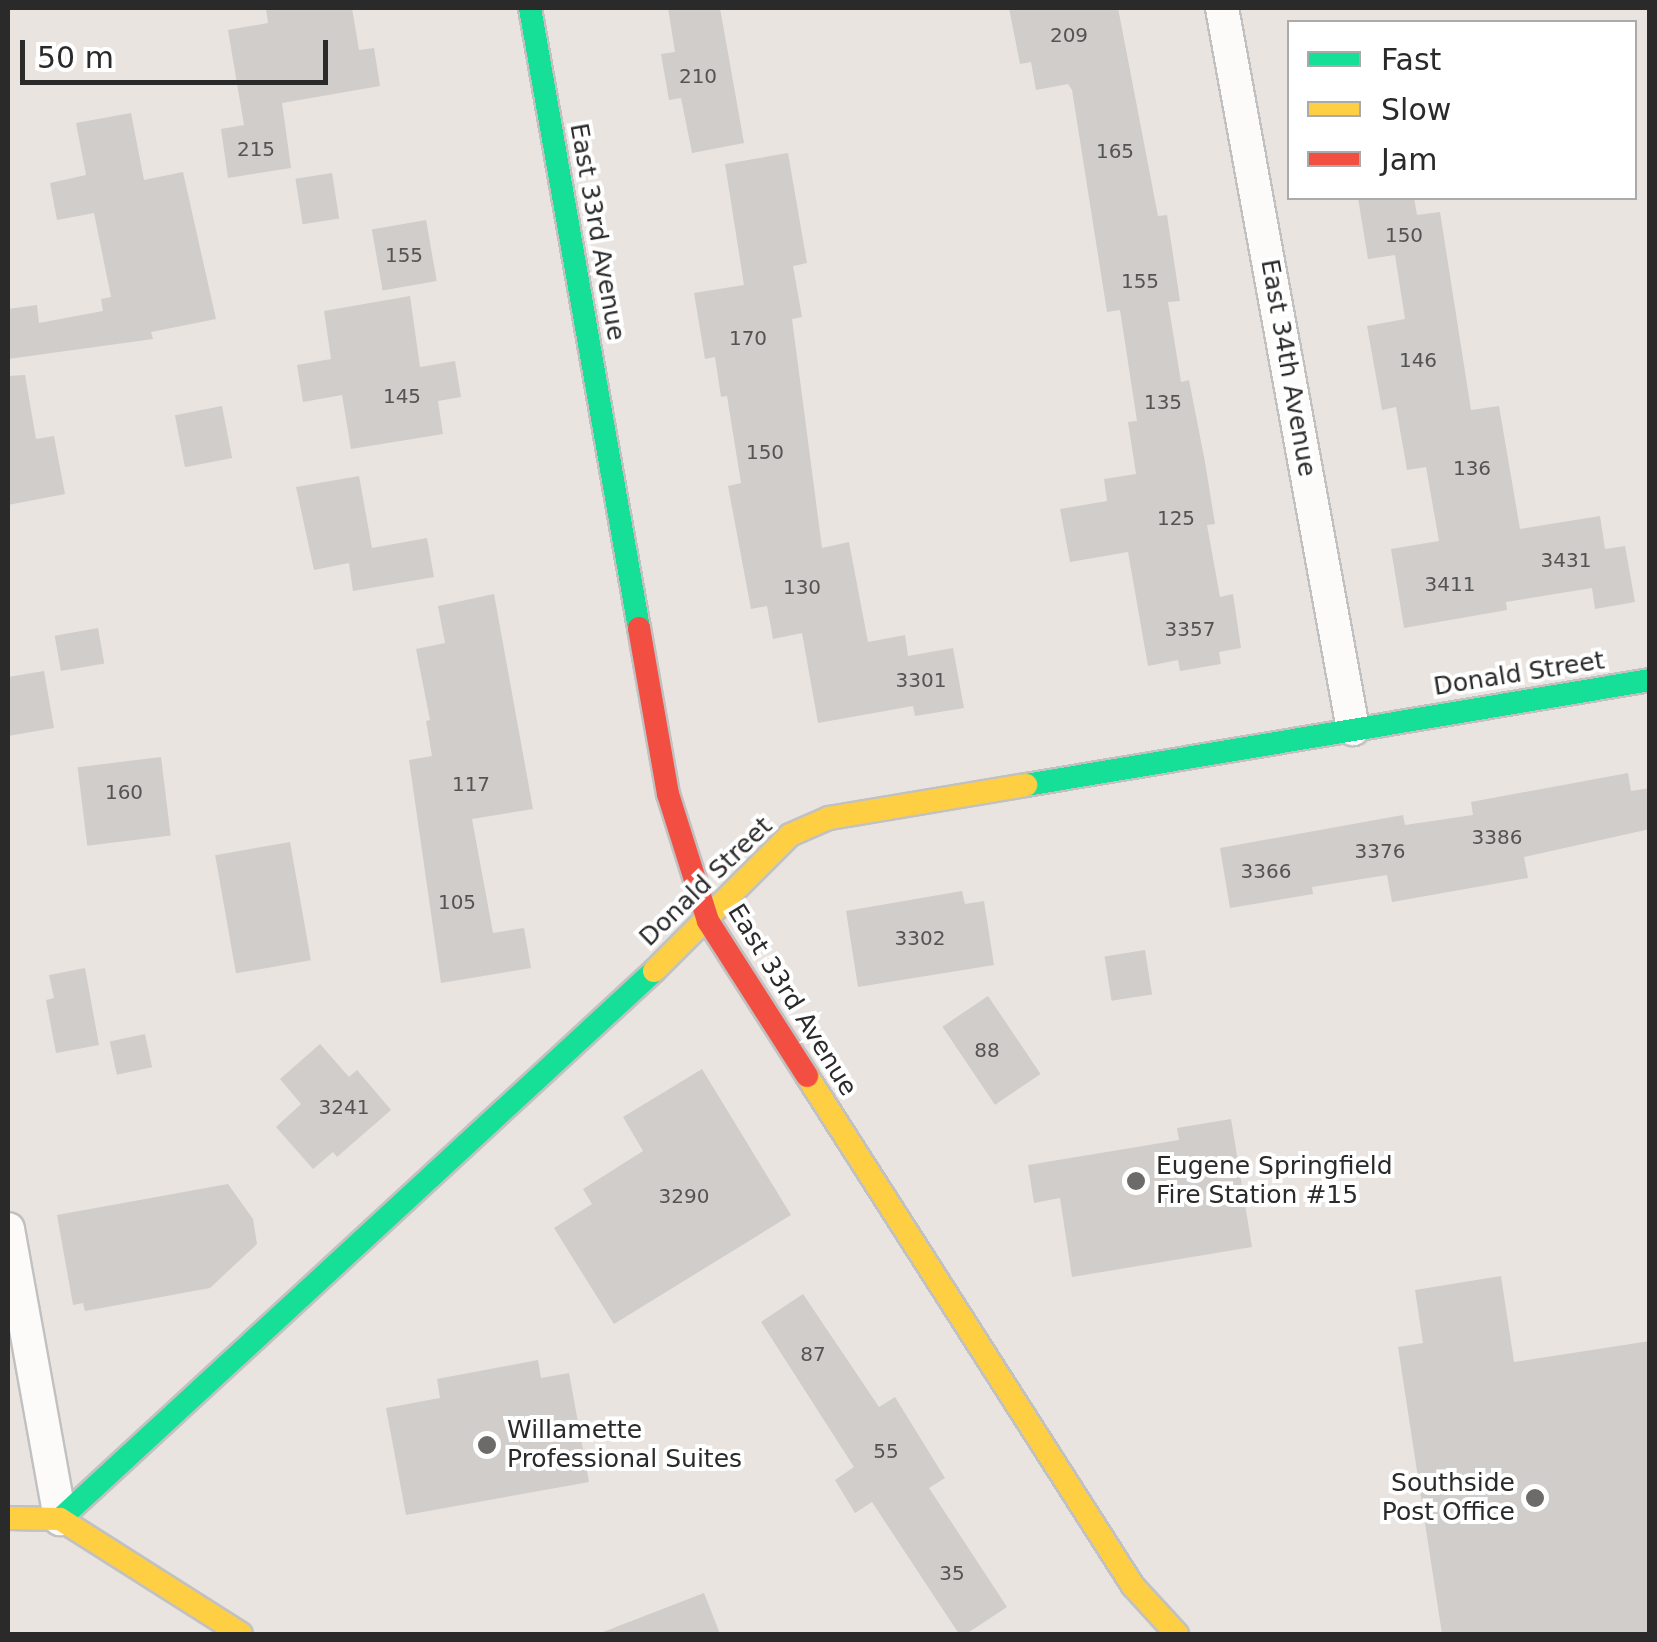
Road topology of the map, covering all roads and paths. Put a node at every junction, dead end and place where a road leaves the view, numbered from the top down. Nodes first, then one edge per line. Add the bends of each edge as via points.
1 (530, 8) edge
2 (1222, 8) edge
3 (1650, 680) edge
4 (1353, 729) junction
5 (708, 921) junction
6 (8, 1229) edge
7 (8, 1518) edge
8 (60, 1519) junction
9 (242, 1634) edge
10 (1176, 1634) edge

1 - 5 street, East 33rd Avenue via 668,794
2 - 4 street, East 34th Avenue
3 - 4 street, Donald Street
4 - 5 street, Donald Street via 829,818 790,835
5 - 8 street, Donald Street
5 - 10 street, East 33rd Avenue via 1133,1586
6 - 8 street
7 - 8 street
8 - 9 street

